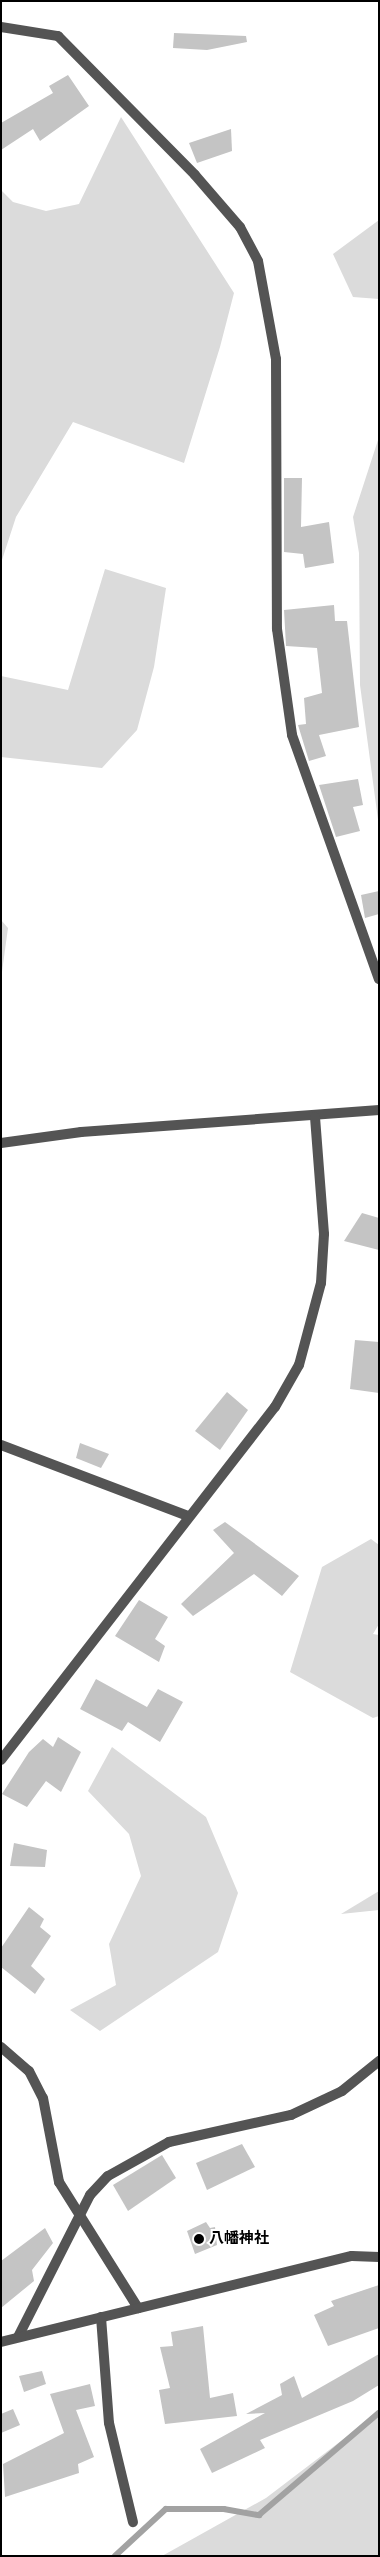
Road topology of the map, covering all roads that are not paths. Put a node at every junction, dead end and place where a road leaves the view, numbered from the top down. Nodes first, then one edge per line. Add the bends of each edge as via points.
1 (1, 27) edge
2 (379, 979) edge
3 (379, 1110) edge
4 (315, 1117) junction
5 (1, 1143) edge
6 (1, 1445) edge
7 (188, 1516) junction
8 (1, 1760) edge
9 (1, 2047) edge
10 (379, 2061) edge
11 (79, 2215) junction
12 (379, 2257) edge
13 (138, 2308) junction
14 (101, 2317) junction
15 (18, 2337) junction
16 (1, 2342) edge
17 (133, 2522) dead end

1 - 2 street via 58,36 195,175 240,227 258,261 276,359 277,629 292,735
3 - 4 street
4 - 5 street via 81,1132
4 - 7 street via 324,1234 312,1324 298,1365 275,1407
6 - 7 street
7 - 8 street
9 - 11 street via 29,2071 43,2098 59,2182
10 - 11 street via 342,2091 291,2115 222,2127 141,2155 108,2176
11 - 13 street
11 - 15 street
12 - 13 street via 352,2256
13 - 14 street
14 - 15 street
14 - 17 street via 109,2423
15 - 16 street

